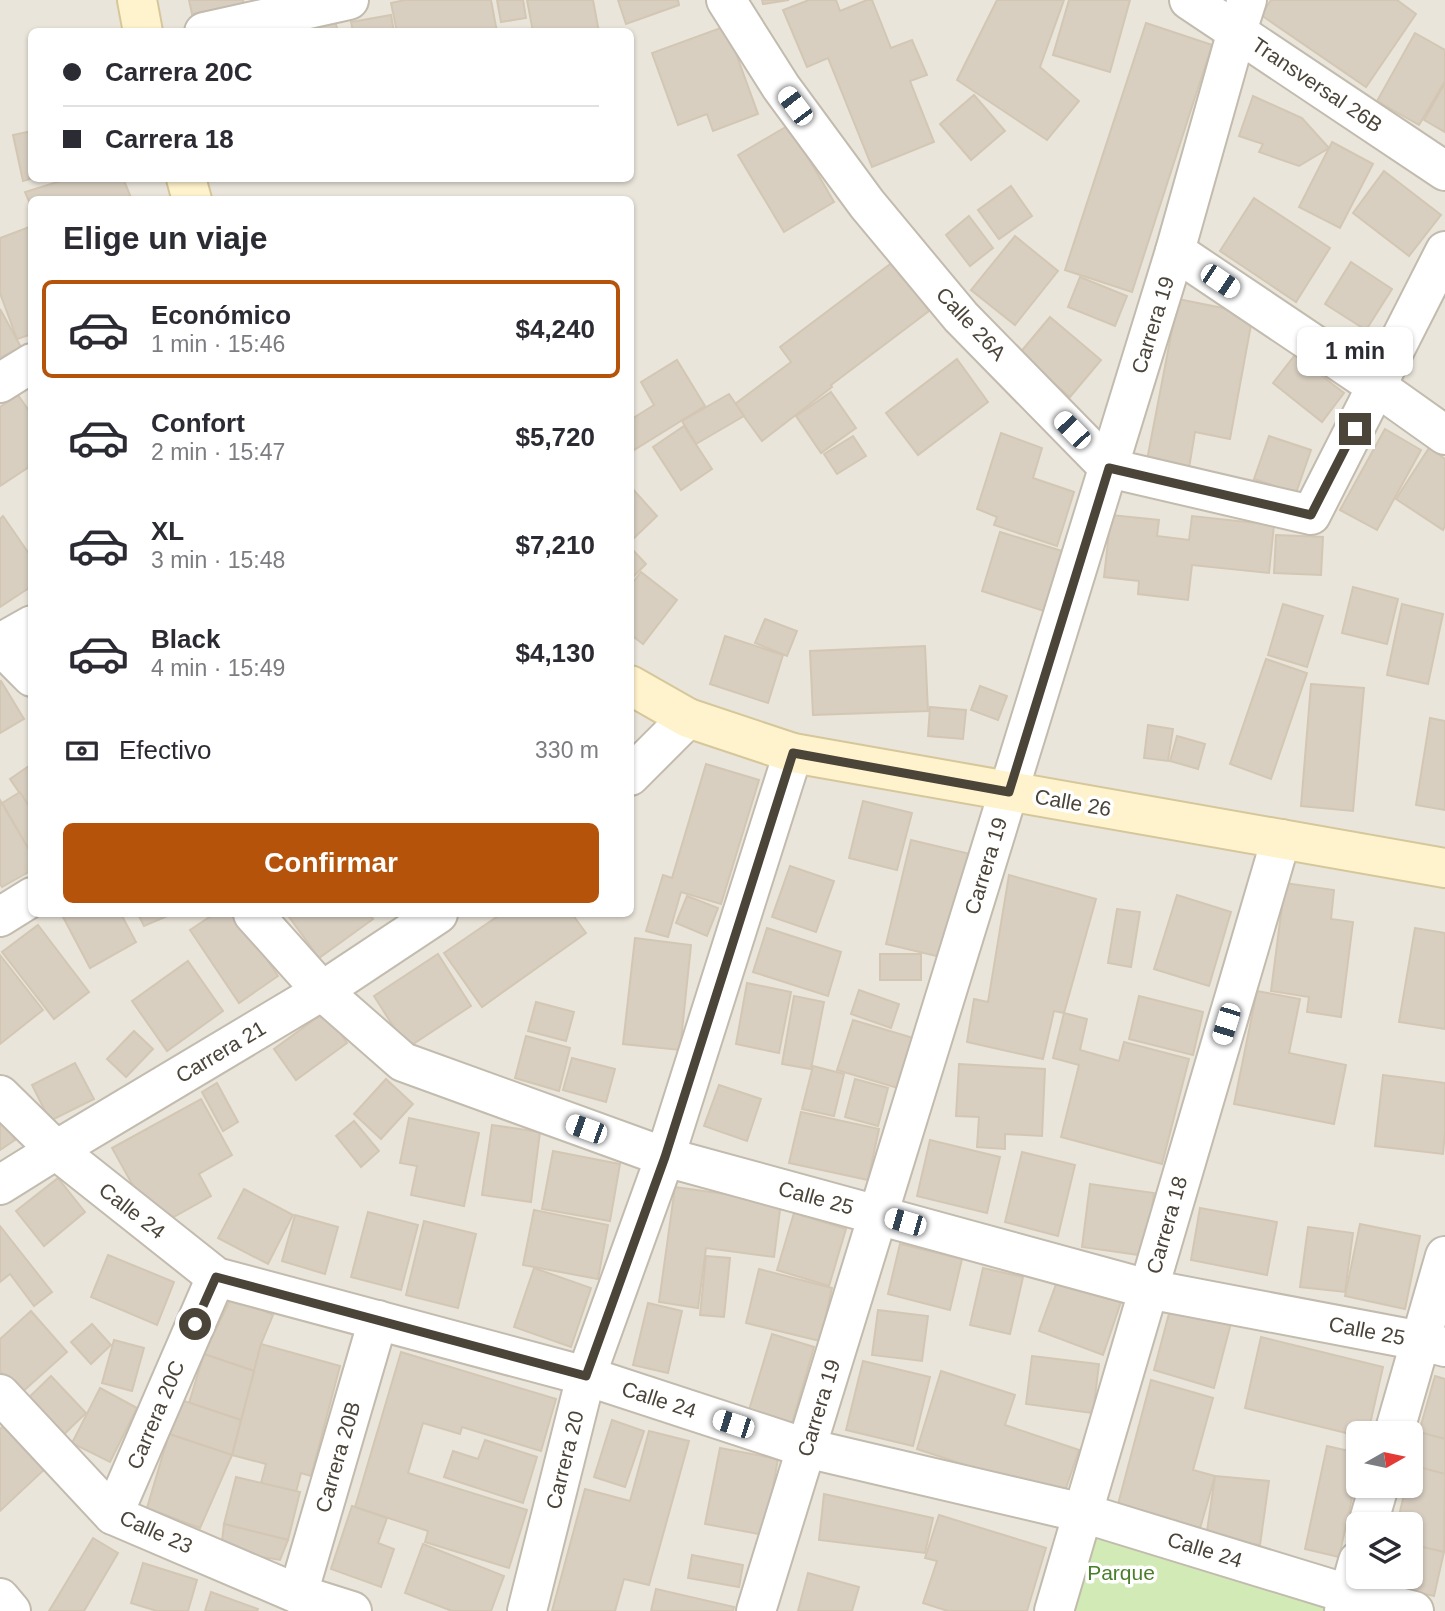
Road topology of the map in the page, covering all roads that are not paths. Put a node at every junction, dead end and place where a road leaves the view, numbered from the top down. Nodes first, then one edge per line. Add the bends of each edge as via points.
1 (137, 0) edge
2 (349, 0) edge
3 (726, 0) edge
4 (1189, 0) edge
5 (1242, 15) edge
6 (142, 28) edge
7 (222, 28) edge
8 (1445, 171) edge
9 (1175, 251) junction
10 (1445, 251) edge
11 (28, 366) edge
12 (0, 383) edge
13 (1376, 386) junction
14 (1445, 435) edge
15 (1109, 468) junction
16 (28, 627) edge
17 (0, 644) edge
18 (28, 673) edge
19 (634, 687) edge
20 (688, 718) junction
21 (793, 753) junction
22 (634, 772) edge
23 (1009, 792) junction
24 (1281, 839) junction
25 (1445, 868) edge
26 (28, 900) edge
27 (0, 917) edge
28 (256, 917) edge
29 (433, 917) edge
30 (322, 991) junction
31 (0, 1095) edge
32 (55, 1150) junction
33 (665, 1157) junction
34 (0, 1185) edge
35 (878, 1214) junction
36 (1445, 1256) edge
37 (216, 1277) junction
38 (1148, 1289) junction
39 (378, 1320) junction
40 (1433, 1344) edge
41 (586, 1376) junction
42 (0, 1394) edge
43 (1399, 1421) edge
44 (806, 1448) junction
45 (1083, 1513) junction
46 (113, 1515) junction
47 (1346, 1588) edge
48 (1350, 1589) edge
49 (298, 1594) junction
50 (0, 1598) edge
51 (11, 1611) edge
52 (352, 1611) edge
53 (527, 1611) edge
54 (756, 1611) edge
55 (1054, 1611) edge
56 (1415, 1611) edge

1 - 6 main road
2 - 7 street
3 - 15 street, Calle 26A via 780,87 867,204 961,317
4 - 5 street, Transversal 26B
5 - 8 street, Transversal 26B
5 - 9 street, Carrera 19
9 - 13 street
9 - 15 street, Carrera 19
10 - 13 street
11 - 12 street
13 - 14 street
13 - 15 street via 1311,515
15 - 23 street, Carrera 19
16 - 17 street
17 - 18 street
19 - 20 main road, Calle 26
20 - 21 main road, Calle 26
20 - 22 street
21 - 23 main road, Calle 26
21 - 33 street, Carrera 20
23 - 24 main road, Calle 26
23 - 35 street, Carrera 19
24 - 25 main road, Calle 26
24 - 38 street, Carrera 18
26 - 27 street
28 - 30 street, Calle 25
29 - 30 street, Carrera 21
30 - 32 street, Carrera 21
30 - 33 street, Calle 25 via 403,1062
31 - 32 street, Calle 24
32 - 34 street, Carrera 21
32 - 37 street, Calle 24
33 - 35 street, Calle 25
33 - 41 street, Carrera 20
35 - 38 street, Calle 25
35 - 44 street, Carrera 19
36 - 40 street
37 - 39 street, Calle 24
37 - 46 street, Carrera 20C
38 - 40 street, Calle 25
38 - 45 street, Carrera 18
39 - 41 street, Calle 24
39 - 49 street, Carrera 20B
40 - 43 street
41 - 44 street, Calle 24
41 - 53 street, Carrera 20
42 - 46 street, Calle 23
44 - 45 street, Calle 24
44 - 54 street, Carrera 19
45 - 47 street, Calle 24
45 - 55 street, Carrera 18
46 - 49 street, Calle 23
48 - 56 street, Calle 24
49 - 52 street, Calle 23
50 - 51 street

